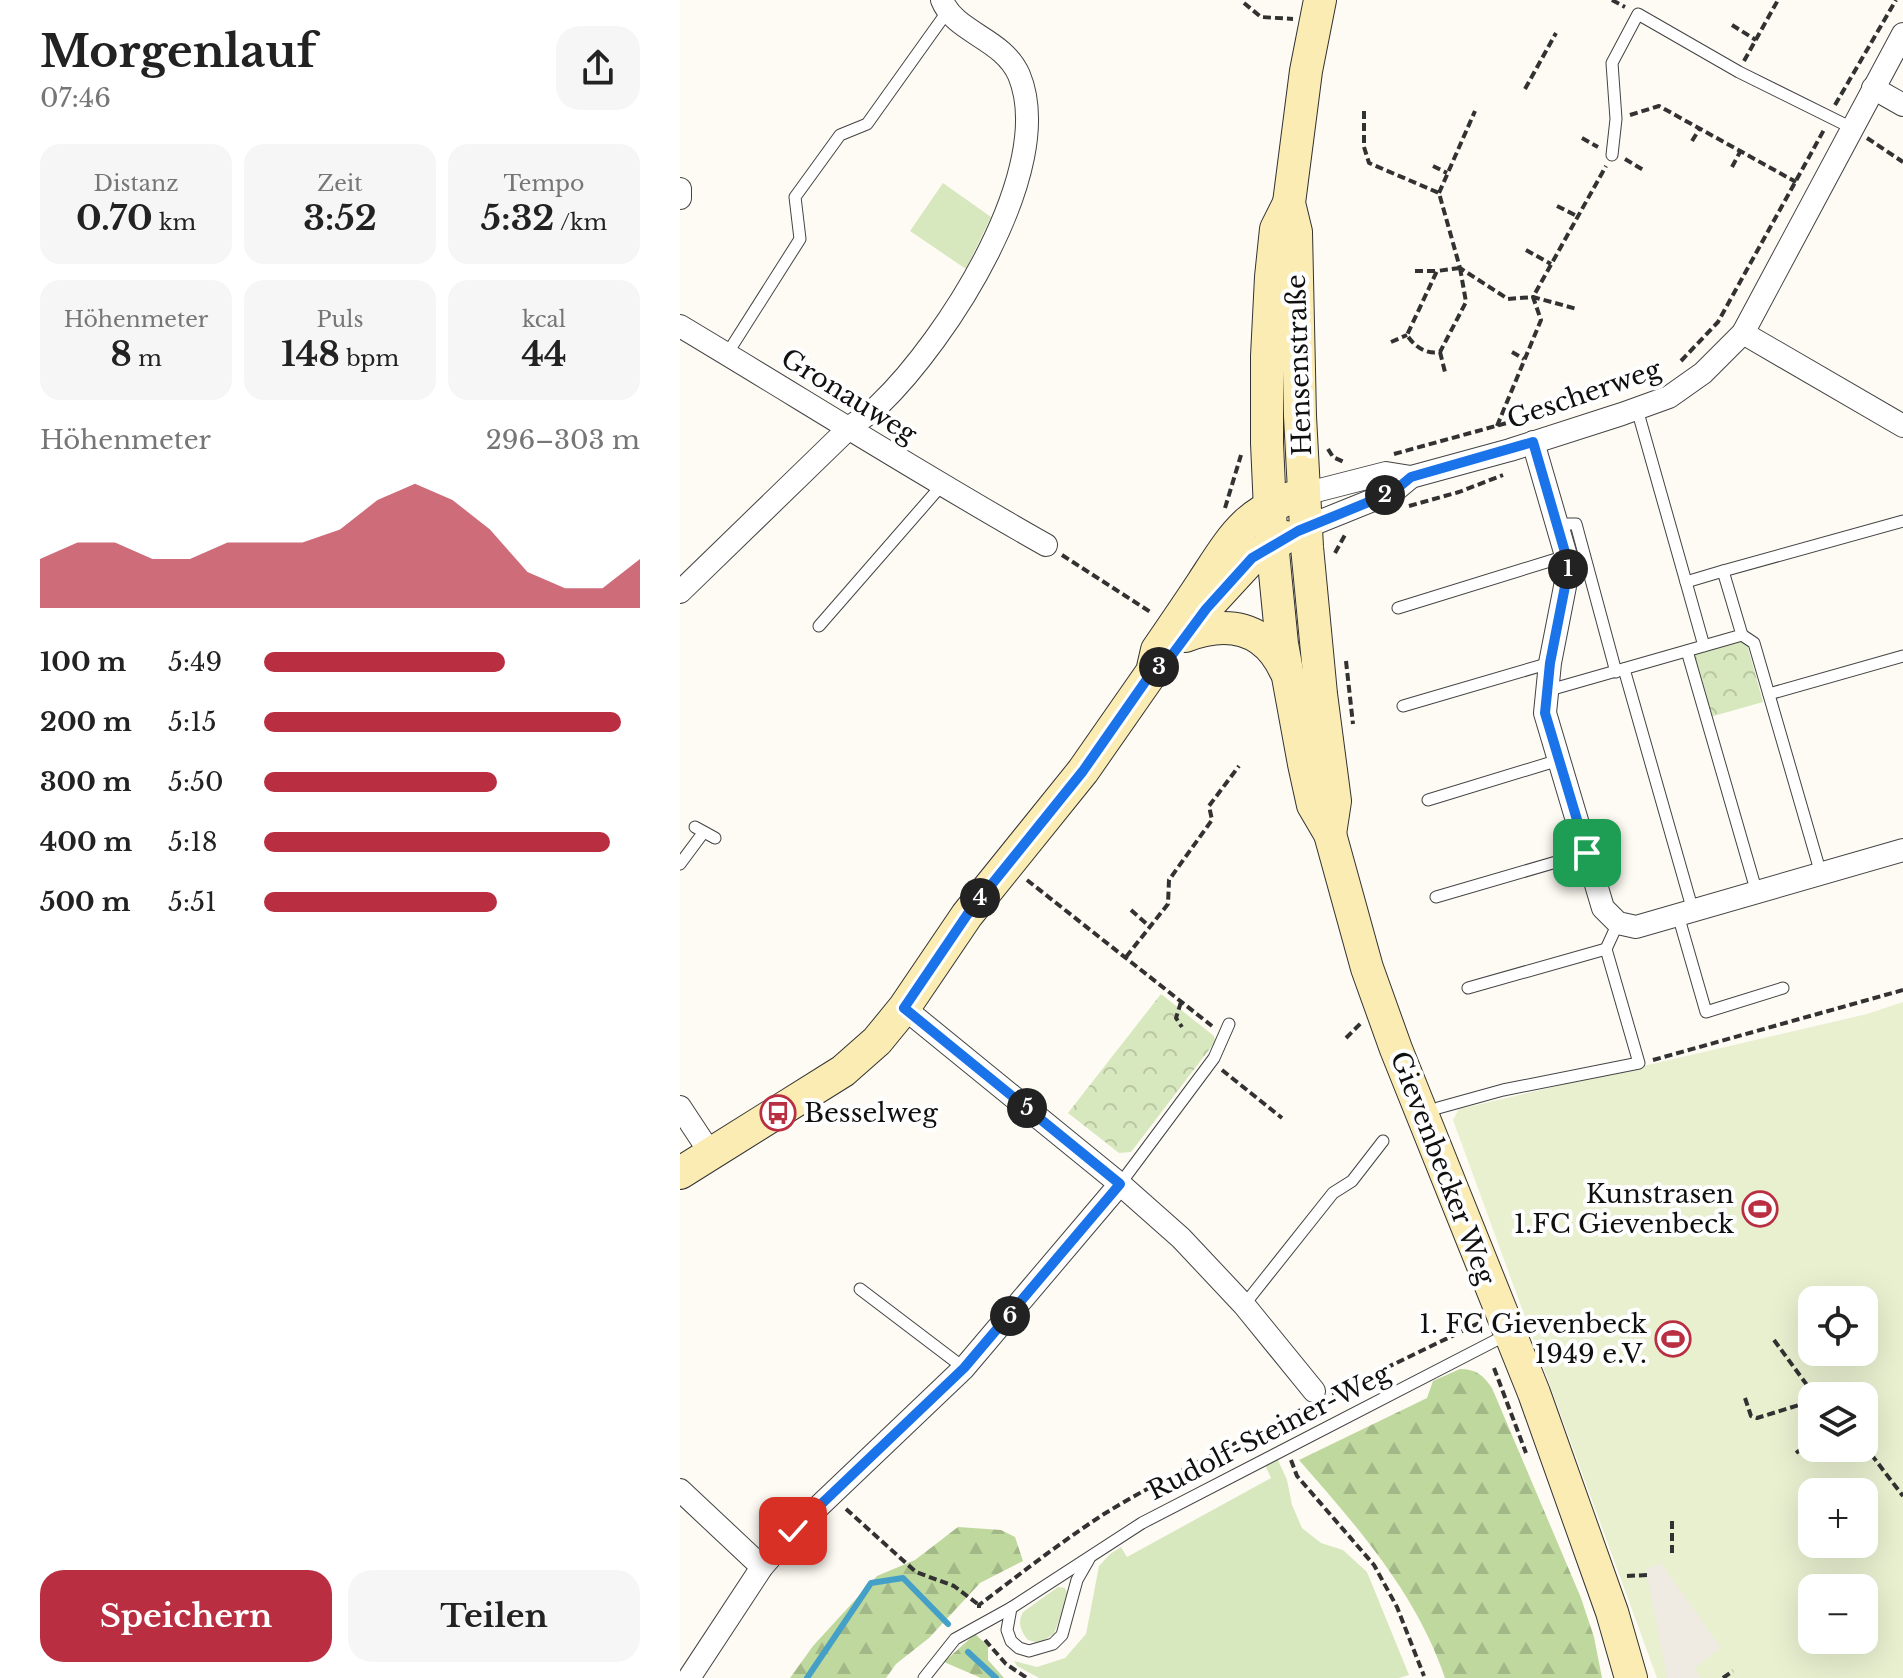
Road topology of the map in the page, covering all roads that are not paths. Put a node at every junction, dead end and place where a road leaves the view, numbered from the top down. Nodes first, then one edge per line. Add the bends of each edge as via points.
1 (944, 6) edge
2 (1318, 10) edge
3 (1903, 34) edge
4 (1873, 88) junction
5 (1903, 105) edge
6 (1852, 128) junction
7 (1613, 153) road end
8 (680, 189) edge
9 (680, 198) edge
10 (1289, 203) junction
11 (680, 326) edge
12 (1743, 333) junction
13 (727, 354) junction
14 (1637, 409) junction
15 (1903, 426) edge
16 (850, 427) junction
17 (1533, 442) junction
18 (1411, 477) junction
19 (941, 486) junction
20 (1304, 494) junction
21 (1270, 507) junction
22 (1903, 521) edge
23 (1557, 524) junction
24 (1306, 527) junction
25 (1272, 544) junction
26 (1046, 545) road end
27 (1566, 556) junction
28 (1723, 571) junction
29 (1686, 582) junction
30 (680, 592) edge
31 (1398, 608) dead end
32 (819, 626) dead end
33 (1178, 632) junction
34 (1742, 635) junction
35 (1704, 646) junction
36 (1687, 651) junction
37 (1903, 656) edge
38 (1550, 663) junction
39 (1285, 670) junction
40 (1620, 670) junction
41 (1545, 691) junction
42 (1769, 694) junction
43 (1403, 706) dead end
44 (1559, 760) junction
45 (1428, 800) dead end
46 (705, 833) dead end
47 (1330, 834) junction
48 (1903, 850) edge
49 (1587, 853) junction
50 (680, 864) edge
51 (1821, 875) junction
52 (1758, 894) junction
53 (1436, 897) dead end
54 (1686, 913) junction
55 (1618, 923) junction
56 (1606, 949) junction
57 (1468, 988) dead end
58 (1783, 988) dead end
59 (904, 1008) junction
60 (1226, 1030) road end
61 (680, 1107) edge
62 (1438, 1108) dead end
63 (1383, 1141) dead end
64 (711, 1154) junction
65 (680, 1173) edge
66 (1120, 1184) junction
67 (860, 1289) dead end
68 (1244, 1305) junction
69 (1494, 1328) junction
70 (964, 1368) junction
71 (1321, 1395) road end
72 (680, 1490) edge
73 (1094, 1552) junction
74 (762, 1567) junction
75 (1011, 1608) junction
76 (689, 1678) edge
77 (924, 1678) edge
78 (1631, 1678) edge

1 - 13 lane via 867,124 840,135 795,197 800,239
1 - 16 street via 1003,51 1018,73 1028,105 1026,146 1006,216 969,289 879,406
2 - 10 main road, Hensenstraße
3 - 4 street, Gescherweg
4 - 5 street
4 - 6 street, Gescherweg
6 - 7 lane via 1638,14 1612,63
6 - 12 street, Gescherweg
8 - 9 street
10 - 20 main road, Hensenstraße via 1296,232
10 - 21 main road, Hensenstraße via 1276,229 1271,277
11 - 13 street, Gronauweg
12 - 14 street, Gescherweg via 1691,383
12 - 15 street
13 - 16 street, Gronauweg
14 - 17 street, Gescherweg
14 - 29 lane
16 - 19 street, Gronauweg
16 - 30 street
17 - 18 street, Gescherweg
17 - 23 street
18 - 20 street, Gescherweg via 1386,473
18 - 24 street, Gescherweg via 1393,492
19 - 26 street, Gronauweg
19 - 32 lane
20 - 21 main road
20 - 24 main road, Hensenstraße
21 - 25 main road, Gievenbecker Weg
21 - 33 main road via 1232,537
22 - 28 lane
23 - 27 street
23 - 40 lane via 1576,524
24 - 25 main road
24 - 47 main road, Gievenbecker Weg via 1335,801
25 - 33 main road via 1243,565
25 - 39 main road, Gievenbecker Weg
27 - 31 lane
27 - 38 street via 1569,566
28 - 29 lane
28 - 34 lane
29 - 35 lane
33 - 39 main road via 1218,627 1246,631 1267,644
33 - 59 main road via 1169,659 1152,672 1083,771 967,915
34 - 35 lane
34 - 42 lane via 1754,643
35 - 36 lane
36 - 40 lane
36 - 52 lane
37 - 42 lane
38 - 41 street
38 - 43 lane
39 - 47 main road, Gievenbecker Weg via 1313,805
40 - 41 lane
40 - 54 lane
41 - 44 street via 1545,713
42 - 51 lane
44 - 45 lane
44 - 49 street
46 - 50 lane
47 - 69 main road, Gievenbecker Weg via 1363,953
48 - 51 street
49 - 53 lane
49 - 55 street via 1603,908
51 - 52 street
52 - 54 street
54 - 55 street via 1636,927
54 - 58 lane via 1706,1012
55 - 56 lane
56 - 57 lane
56 - 62 lane via 1639,1063
59 - 64 main road via 843,1071
59 - 66 street
60 - 66 lane via 1211,1061
61 - 64 street
63 - 68 lane via 1352,1181 1333,1193
64 - 65 main road
66 - 68 street
66 - 70 street
67 - 70 lane
68 - 71 street
69 - 73 lane, Rudolf-Steiner-Weg
69 - 78 main road, Gievenbecker Weg via 1534,1393
70 - 74 street
72 - 74 street
73 - 75 lane, Rudolf-Steiner-Weg
73 - 75 lane via 1077,1580 1062,1635 1053,1644 1029,1651 1019,1648 1007,1630
74 - 76 street
75 - 77 lane, Rudolf-Steiner-Weg via 955,1639

